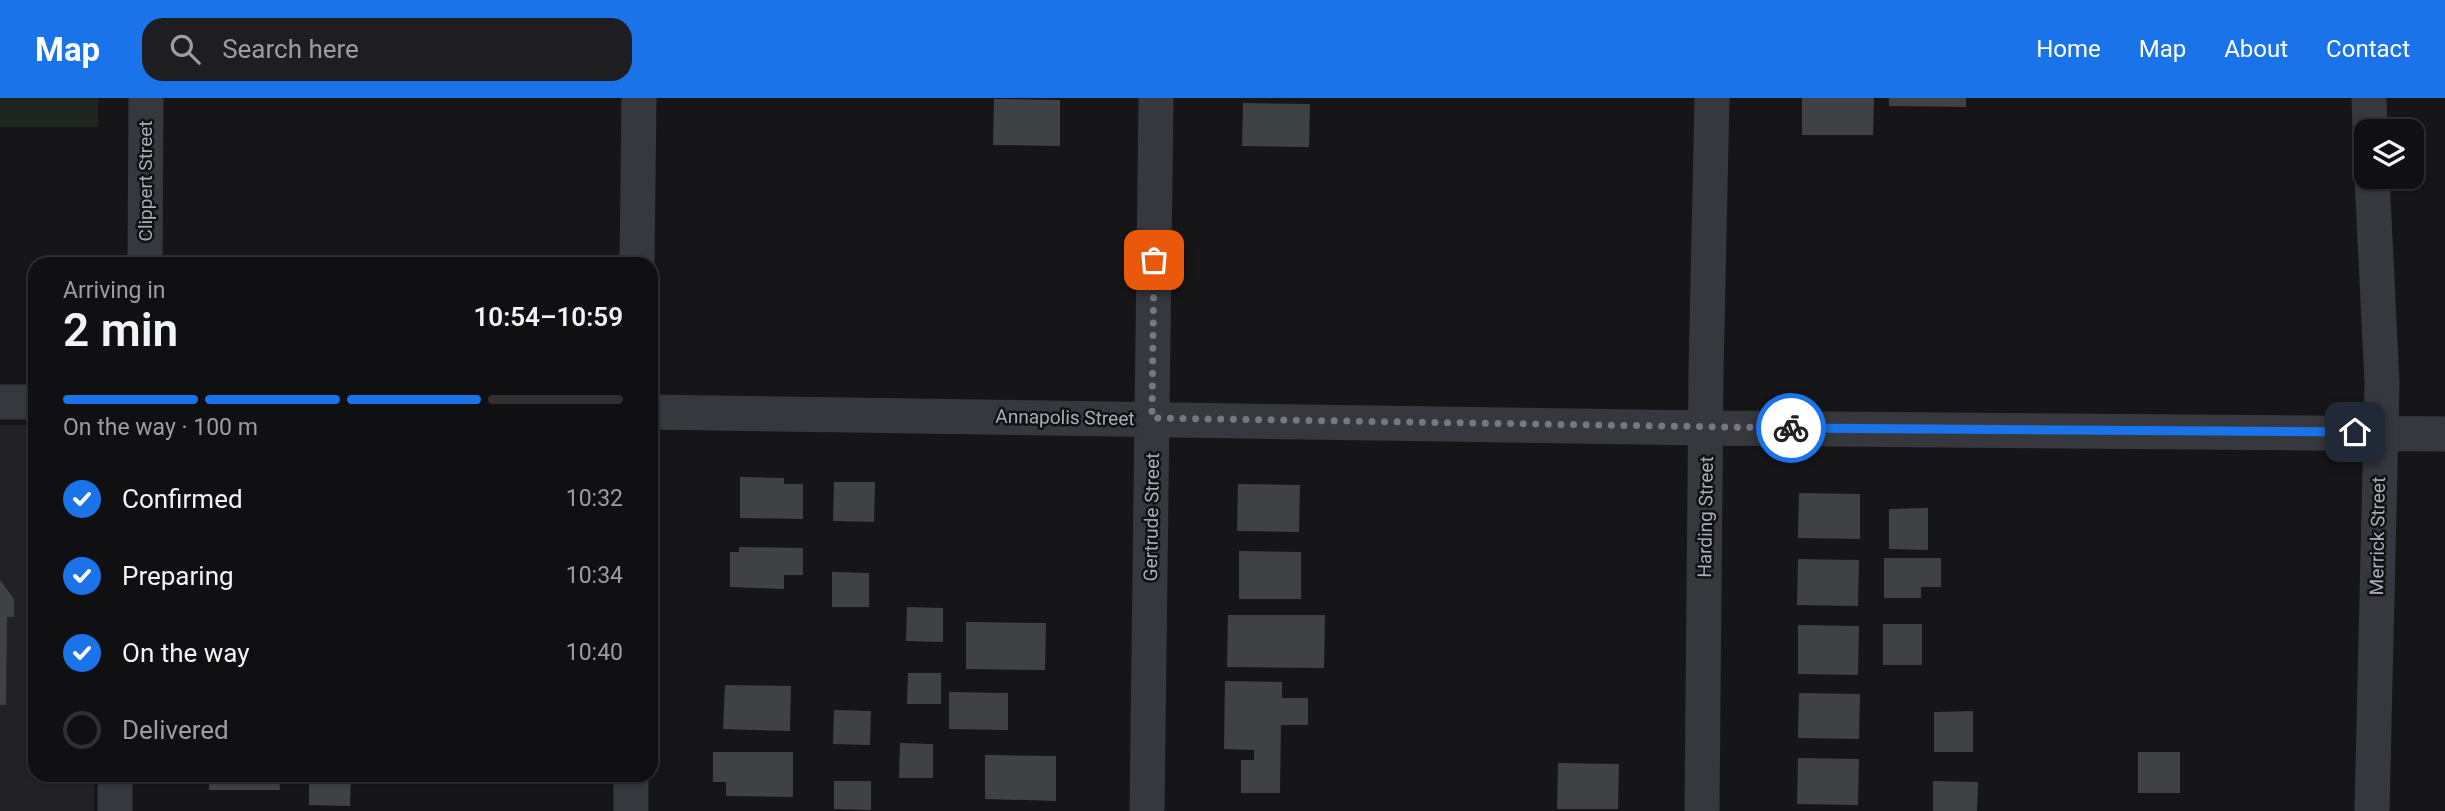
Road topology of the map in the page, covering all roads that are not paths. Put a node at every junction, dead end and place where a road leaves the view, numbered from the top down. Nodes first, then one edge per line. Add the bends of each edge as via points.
1 (146, 98) edge
2 (639, 98) edge
3 (1156, 98) edge
4 (1712, 98) edge
5 (2369, 98) edge
6 (2370, 119) edge
7 (2373, 189) edge
8 (145, 257) edge
9 (637, 257) edge
10 (28, 401) edge
11 (0, 402) edge
12 (658, 412) edge
13 (1152, 418) junction
14 (1706, 428) junction
15 (2379, 432) junction
16 (2445, 434) edge
17 (115, 782) edge
18 (631, 782) edge
19 (115, 811) edge
20 (631, 811) edge
21 (1147, 811) edge
22 (1702, 811) edge
23 (2372, 811) edge

1 - 8 street, Clippert Street
2 - 9 street
3 - 13 street, Gertrude Street
4 - 14 street, Harding Street
5 - 6 street
7 - 15 street, Merrick Street via 2382,383
10 - 11 street
12 - 13 street, Annapolis Street
13 - 14 street, Annapolis Street
13 - 21 street, Gertrude Street
14 - 15 street, Annapolis Street
14 - 22 street, Harding Street
15 - 16 street, Annapolis Street
15 - 23 street, Merrick Street
17 - 19 street
18 - 20 street

